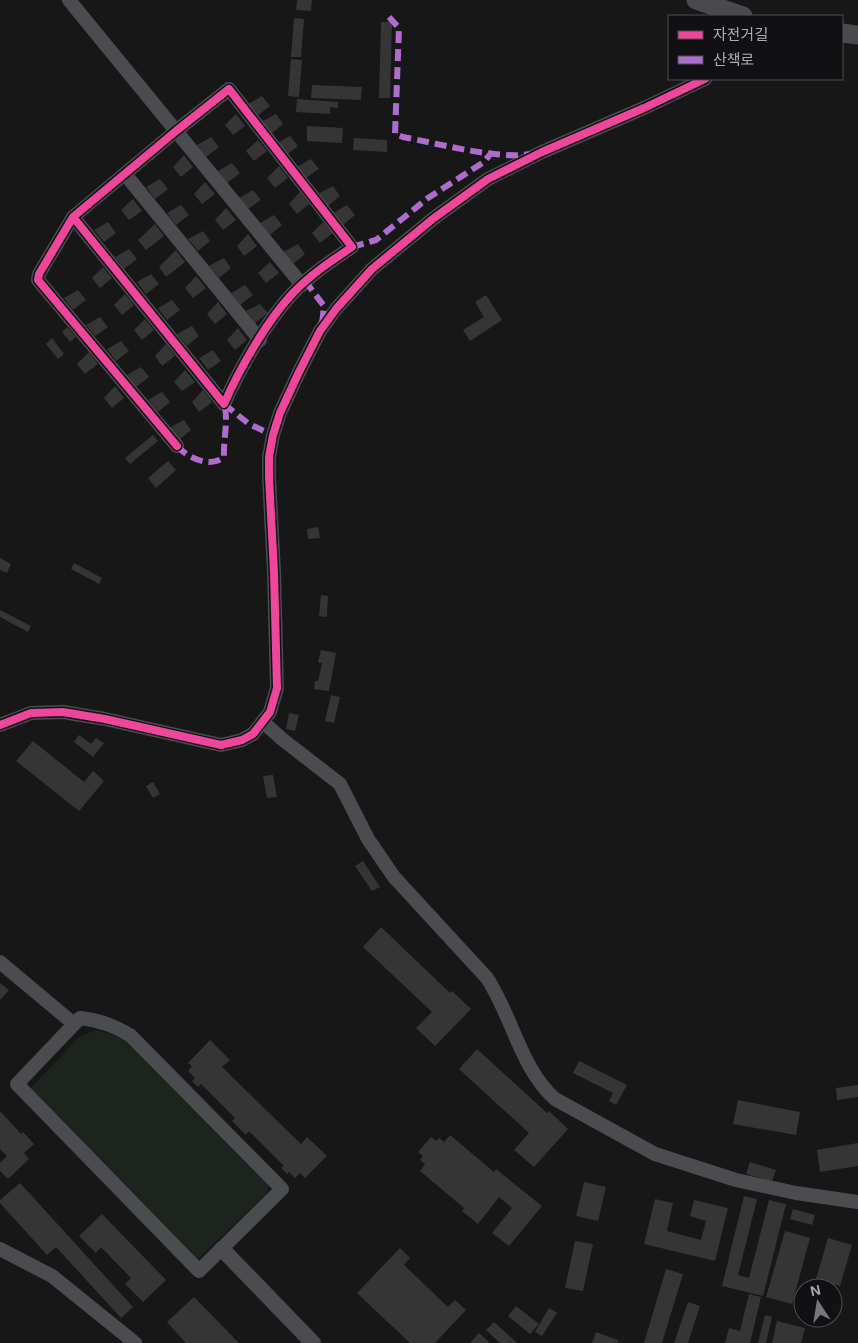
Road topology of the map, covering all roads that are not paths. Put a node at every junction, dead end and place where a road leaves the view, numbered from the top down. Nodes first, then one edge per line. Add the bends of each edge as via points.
1 (69, 0) edge
2 (696, 0) edge
3 (740, 15) edge
4 (843, 33) edge
5 (858, 35) edge
6 (703, 80) edge
7 (176, 130) junction
8 (125, 174) junction
9 (73, 217) junction
10 (302, 285) junction
11 (260, 340) junction
12 (176, 446) dead end
13 (264, 722) junction
14 (0, 725) edge
15 (0, 962) edge
16 (74, 1024) junction
17 (858, 1202) edge
18 (222, 1248) junction
19 (0, 1249) edge
20 (135, 1343) edge
21 (313, 1343) edge

1 - 7 street
2 - 3 main road
4 - 5 main road
6 - 13 street via 488,179 372,269 320,331 280,413 269,457 278,669 275,700
7 - 8 street
7 - 10 street
7 - 10 street via 229,89 352,247
8 - 9 street
8 - 11 street
9 - 11 street via 224,404
9 - 12 street via 38,280
10 - 11 street via 280,309
13 - 14 street via 242,740 222,744 63,712 32,713
13 - 17 street via 340,784 368,839 394,877 487,978 499,996 534,1073 543,1089 555,1099 655,1154 736,1180
15 - 16 street
16 - 18 street via 80,1018 98,1020 131,1036 282,1188
16 - 18 street via 17,1084 199,1271
18 - 21 street
19 - 20 street via 52,1276

